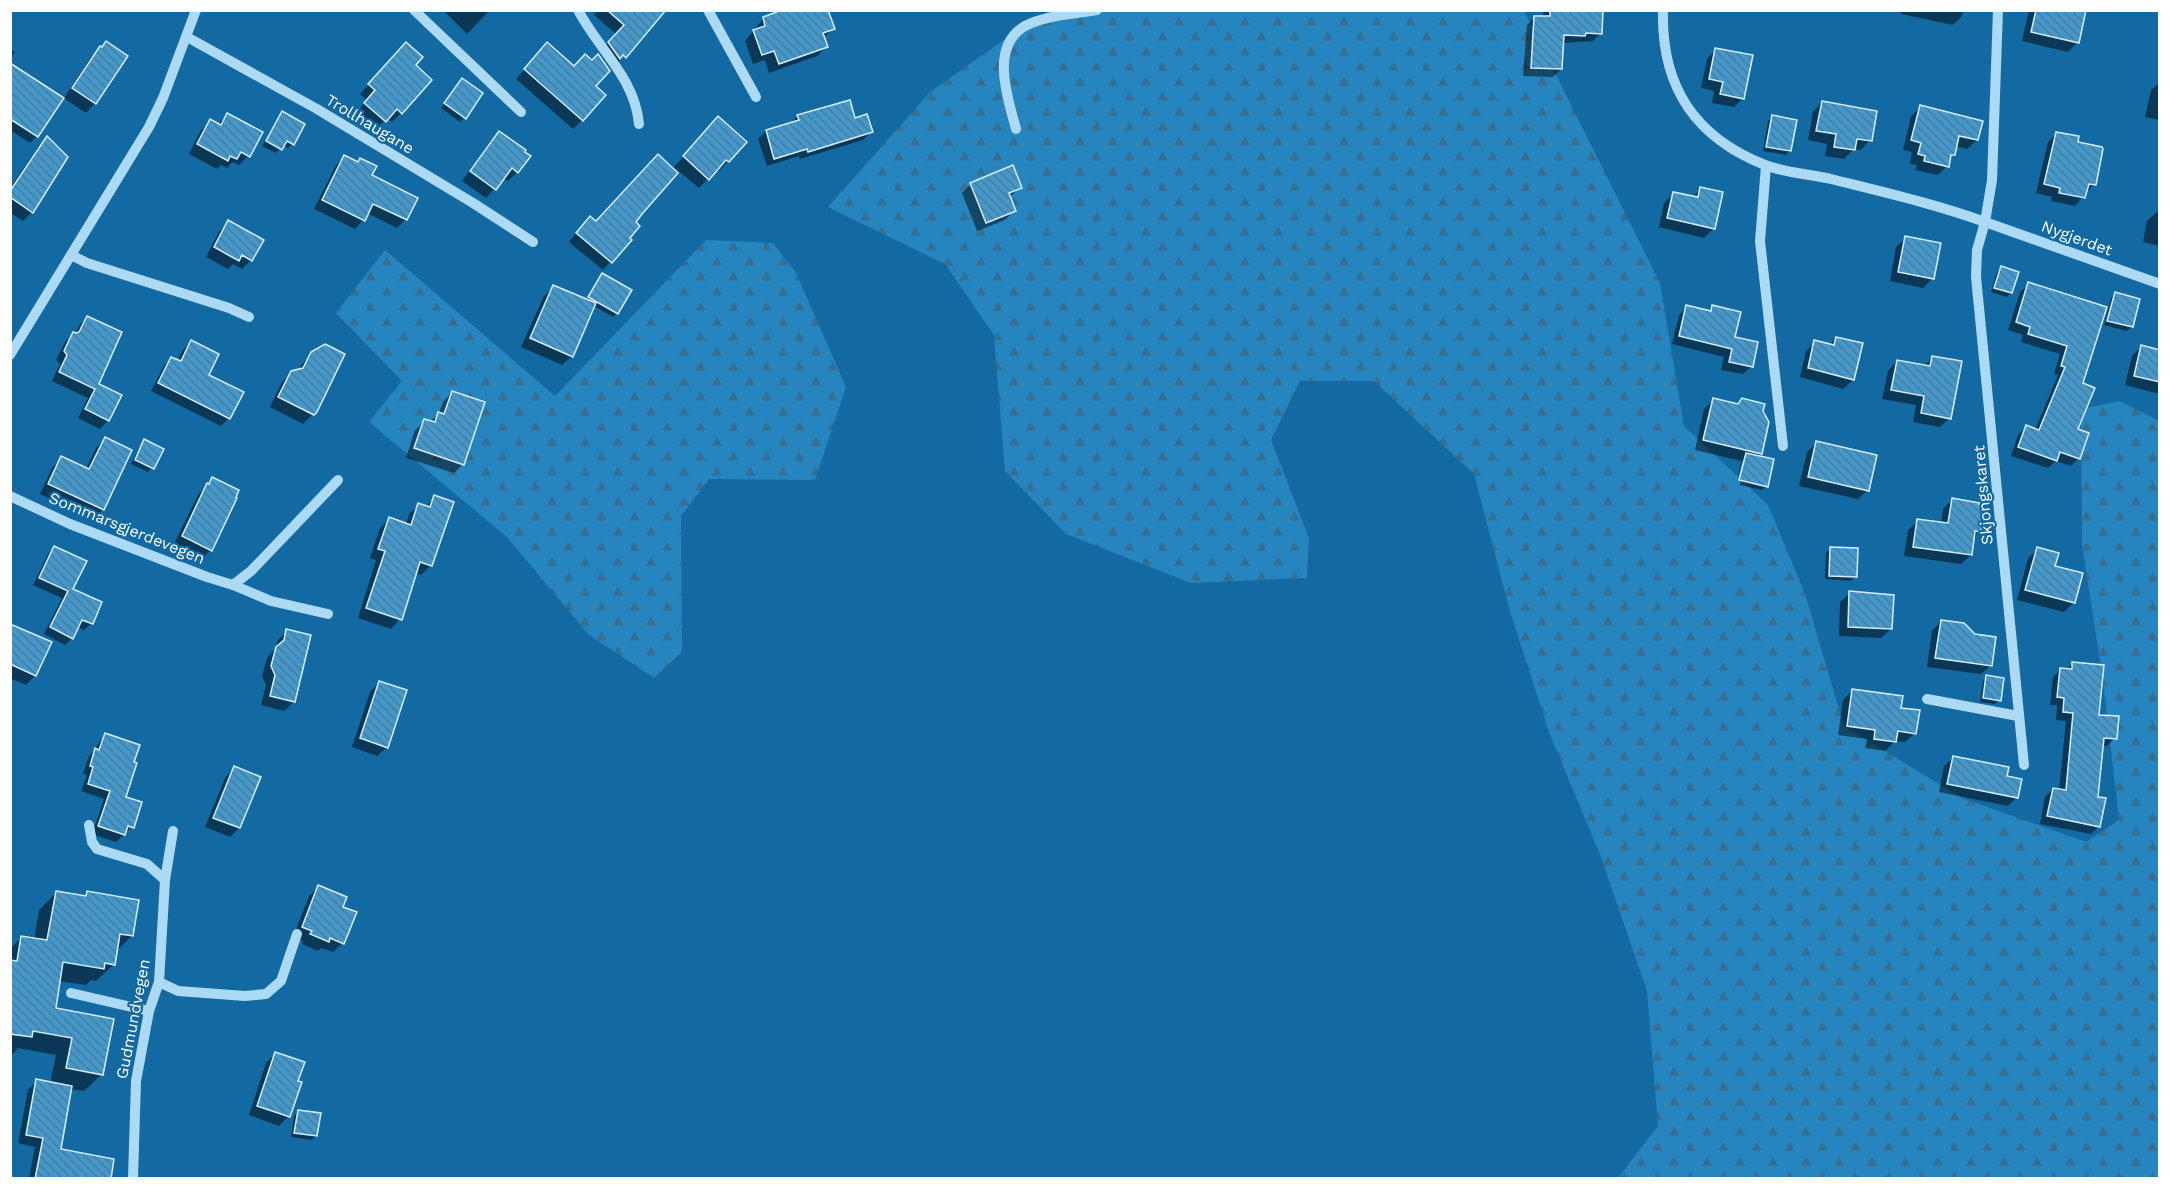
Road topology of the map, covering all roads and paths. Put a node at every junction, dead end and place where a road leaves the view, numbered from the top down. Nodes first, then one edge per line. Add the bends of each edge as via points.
1 (196, 10) edge
2 (414, 10) edge
3 (578, 10) edge
4 (708, 10) edge
5 (1097, 10) edge
6 (1663, 10) edge
7 (1998, 10) edge
8 (187, 37) junction
9 (756, 97) dead end
10 (520, 112) dead end
11 (639, 124) dead end
12 (1016, 129) dead end
13 (1766, 166) junction
14 (1985, 222) junction
15 (533, 242) dead end
16 (71, 255) junction
17 (2160, 284) edge
18 (249, 317) dead end
19 (10, 355) edge
20 (1783, 446) dead end
21 (338, 480) dead end
22 (10, 496) edge
23 (233, 585) junction
24 (328, 614) dead end
25 (1926, 699) dead end
26 (2018, 716) junction
27 (2024, 765) dead end
28 (89, 825) dead end
29 (173, 831) dead end
30 (165, 880) junction
31 (297, 934) dead end
32 (159, 982) junction
33 (71, 993) dead end
34 (149, 1011) junction
35 (133, 1179) edge

1 - 8 street
2 - 10 street
3 - 11 street via 629,87
4 - 9 street
5 - 12 street via 1035,22 1015,36 1006,50 1004,66
6 - 13 street via 1668,68 1686,106 1716,139
7 - 14 street, Skjongskaret via 1992,180
8 - 15 street, Trollhaugane via 317,109
8 - 16 street via 149,127
13 - 14 street via 1911,199
13 - 20 street via 1760,241
14 - 17 street, Nygjerdet
14 - 26 street, Skjongskaret via 1979,236 1976,277
16 - 18 street
16 - 19 street
21 - 23 street
22 - 23 street, Sommarsgjerdevegen via 70,524
23 - 24 street, Sommarsgjerdevegen via 271,601
25 - 26 street
26 - 27 street, Skjongskaret
28 - 30 street via 97,849 147,864
29 - 30 street, Gudmundvegen
30 - 32 street, Gudmundvegen
31 - 32 street via 281,981 266,994 178,991
32 - 34 street, Gudmundvegen
33 - 34 street
34 - 35 street, Gudmundvegen via 136,1081

